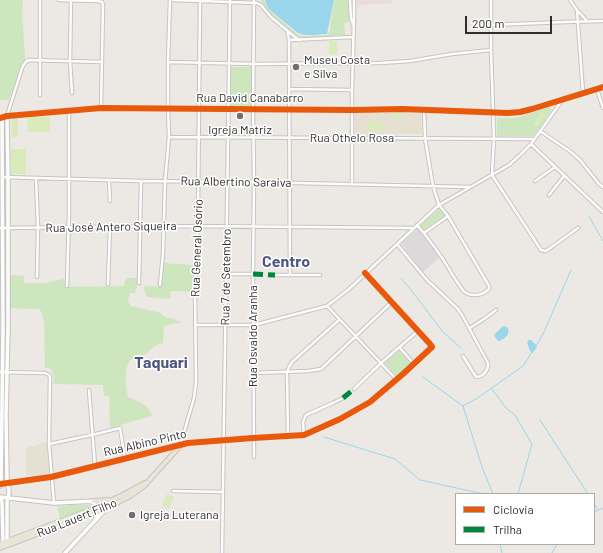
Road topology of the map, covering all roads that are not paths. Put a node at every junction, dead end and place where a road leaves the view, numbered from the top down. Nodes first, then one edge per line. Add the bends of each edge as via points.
1 (40, 0) edge
2 (58, 0) edge
3 (67, 0) edge
4 (71, 0) edge
5 (170, 0) edge
6 (173, 0) edge
7 (200, 0) edge
8 (350, 0) edge
9 (354, 0) edge
10 (491, 0) edge
11 (570, 0) edge
12 (230, 1) edge
13 (254, 2) edge
14 (577, 10) junction
15 (587, 21) junction
16 (603, 21) edge
17 (578, 22) junction
18 (490, 26) junction
19 (354, 28) junction
20 (287, 30) junction
21 (353, 37) junction
22 (289, 40) junction
23 (300, 40) junction
24 (491, 50) junction
25 (39, 60) junction
26 (70, 61) junction
27 (101, 62) junction
28 (168, 62) junction
29 (199, 63) junction
30 (229, 63) junction
31 (253, 64) junction
32 (289, 64) junction
33 (353, 64) junction
34 (603, 87) edge
35 (289, 89) junction
36 (597, 89) junction
37 (352, 90) junction
38 (72, 93) dead end
39 (583, 93) junction
40 (40, 95) dead end
41 (563, 99) junction
42 (548, 104) junction
43 (101, 108) junction
44 (168, 108) junction
45 (199, 108) junction
46 (228, 108) junction
47 (603, 108) edge
48 (253, 109) junction
49 (290, 109) junction
50 (69, 110) junction
51 (353, 110) junction
52 (424, 110) junction
53 (555, 110) junction
54 (493, 112) junction
55 (7, 116) junction
56 (1, 118) edge
57 (540, 131) junction
58 (169, 137) junction
59 (199, 137) junction
60 (254, 137) junction
61 (228, 138) junction
62 (290, 138) junction
63 (353, 138) junction
64 (425, 138) junction
65 (494, 139) junction
66 (535, 139) junction
67 (2, 141) junction
68 (8, 141) junction
69 (531, 144) junction
70 (555, 167) junction
71 (492, 175) junction
72 (564, 176) junction
73 (2, 177) junction
74 (8, 177) junction
75 (36, 178) junction
76 (69, 179) junction
77 (109, 181) junction
78 (141, 181) junction
79 (227, 181) junction
80 (535, 181) dead end
81 (165, 182) junction
82 (198, 182) junction
83 (254, 182) junction
84 (290, 183) junction
85 (352, 184) junction
86 (433, 186) junction
87 (470, 187) junction
88 (603, 187) edge
89 (549, 195) dead end
90 (110, 201) dead end
91 (439, 204) junction
92 (603, 212) edge
93 (448, 216) junction
94 (417, 225) junction
95 (141, 226) junction
96 (164, 226) junction
97 (198, 226) junction
98 (227, 226) junction
99 (254, 226) junction
100 (289, 226) junction
101 (38, 227) junction
102 (69, 227) junction
103 (110, 227) junction
104 (1, 228) edge
105 (8, 228) junction
106 (414, 228) junction
107 (578, 228) dead end
108 (424, 233) junction
109 (397, 244) junction
110 (3, 256) junction
111 (8, 256) junction
112 (365, 273) junction
113 (226, 274) junction
114 (253, 274) junction
115 (275, 275) dead end
116 (290, 275) junction
117 (320, 275) dead end
118 (37, 277) dead end
119 (139, 283) dead end
120 (108, 284) dead end
121 (160, 285) dead end
122 (67, 286) dead end
123 (392, 302) junction
124 (327, 306) junction
125 (496, 310) dead end
126 (339, 320) junction
127 (196, 325) junction
128 (225, 325) junction
129 (254, 325) junction
130 (1, 328) edge
131 (8, 328) junction
132 (470, 328) junction
133 (418, 331) junction
134 (356, 337) junction
135 (400, 348) junction
136 (463, 356) dead end
137 (381, 363) junction
138 (414, 364) junction
139 (3, 372) edge
140 (287, 372) junction
141 (253, 373) junction
142 (396, 379) junction
143 (354, 389) dead end
144 (90, 390) dead end
145 (343, 398) dead end
146 (4, 415) junction
147 (92, 435) junction
148 (304, 435) junction
149 (288, 437) junction
150 (254, 438) junction
151 (223, 441) junction
152 (49, 444) junction
153 (180, 446) junction
154 (254, 457) dead end
155 (126, 459) junction
156 (94, 466) junction
157 (51, 477) junction
158 (0, 484) edge
159 (7, 484) junction
160 (173, 491) dead end
161 (223, 492) junction
162 (0, 497) edge
163 (7, 498) junction
164 (92, 501) junction
165 (114, 502) junction
166 (54, 503) junction
167 (103, 504) junction
168 (97, 507) junction
169 (91, 509) junction
170 (105, 509) junction
171 (97, 512) junction
172 (79, 516) junction
173 (96, 519) junction
174 (6, 543) edge
175 (0, 548) edge
176 (65, 553) edge
177 (222, 553) edge

1 - 25 street
2 - 3 street
3 - 4 street
4 - 26 street
4 - 27 street via 102,2
5 - 28 street
6 - 7 street
7 - 12 street
7 - 29 street, Rua General Osório
8 - 19 street
9 - 19 street
10 - 18 street
11 - 14 street
12 - 13 street
12 - 30 street, Rua 7 de Setembro
13 - 20 street via 261,5
13 - 31 street, Rua Osvaldo Aranha
14 - 15 street
14 - 17 street
15 - 16 street
15 - 17 street
17 - 18 street
17 - 39 street
18 - 24 street
19 - 21 street
20 - 22 street
20 - 23 street
21 - 23 street
21 - 33 street
22 - 23 street
22 - 32 street
24 - 33 street via 410,61
24 - 54 street
25 - 26 street
25 - 40 street
25 - 55 street via 29,60 24,64
26 - 27 street
26 - 38 street
27 - 43 street
28 - 29 street
28 - 44 street
29 - 30 street
29 - 45 street, Rua General Osório
30 - 31 street
30 - 46 street, Rua 7 de Setembro
31 - 32 street
31 - 48 street, Rua Osvaldo Aranha
32 - 33 street
32 - 35 street
33 - 37 street
34 - 36 street, Rua David Canabarro
35 - 37 street
35 - 49 street
36 - 39 street, Rua David Canabarro
36 - 47 street
37 - 51 street
39 - 41 street, Rua David Canabarro
41 - 42 street, Rua David Canabarro
41 - 53 street
42 - 53 street
42 - 54 street, Rua David Canabarro via 520,112
43 - 44 street, Rua David Canabarro
43 - 50 street, Rua David Canabarro
44 - 45 street, Rua David Canabarro
44 - 58 street
45 - 46 street, Rua David Canabarro
45 - 59 street, Rua General Osório
46 - 48 street, Rua David Canabarro
46 - 61 street, Rua 7 de Setembro
48 - 49 street, Rua David Canabarro
48 - 60 street, Rua Osvaldo Aranha
49 - 51 street, Rua David Canabarro
49 - 62 street
50 - 55 street, Rua David Canabarro
50 - 76 street
51 - 52 street, Rua David Canabarro
51 - 63 street
52 - 54 street, Rua David Canabarro
52 - 64 street
53 - 57 street
54 - 65 street
55 - 56 street
55 - 68 street
56 - 67 street
57 - 66 street
57 - 88 street via 571,152
58 - 59 street, Rua Othelo Rosa
58 - 81 street
59 - 61 street, Rua Othelo Rosa
59 - 82 street, Rua General Osório
60 - 61 street, Rua Othelo Rosa
60 - 62 street, Rua Othelo Rosa
60 - 83 street, Rua Osvaldo Aranha
61 - 79 street, Rua 7 de Setembro
62 - 63 street, Rua Othelo Rosa
62 - 84 street
63 - 64 street, Rua Othelo Rosa
63 - 85 street
64 - 65 street, Rua Othelo Rosa
64 - 86 street
65 - 66 street, Rua Othelo Rosa
65 - 71 street
66 - 69 street
67 - 68 street
67 - 73 street
68 - 74 street
69 - 70 street
69 - 71 street via 509,166
70 - 72 street
70 - 80 street
71 - 87 street
71 - 107 street via 541,250 546,251
72 - 89 street
72 - 92 street
73 - 74 street, Rua Albertino Saraiva
73 - 104 street
74 - 75 street, Rua Albertino Saraiva
74 - 105 street
75 - 76 street, Rua Albertino Saraiva
75 - 101 street
76 - 77 street, Rua Albertino Saraiva
76 - 102 street
77 - 78 street, Rua Albertino Saraiva
77 - 90 street
78 - 81 street, Rua Albertino Saraiva
78 - 95 street
79 - 82 street, Rua Albertino Saraiva
79 - 83 street, Rua Albertino Saraiva
79 - 98 street, Rua 7 de Setembro
81 - 82 street, Rua Albertino Saraiva
81 - 96 street
82 - 97 street, Rua General Osório
83 - 84 street, Rua Albertino Saraiva
83 - 99 street, Rua Osvaldo Aranha
84 - 85 street, Rua Albertino Saraiva
84 - 100 street
85 - 86 street, Rua Albertino Saraiva
86 - 87 street, Rua Albertino Saraiva
86 - 91 street
87 - 91 street
91 - 93 street
91 - 94 street
93 - 108 street
93 - 108 street via 490,286 488,291 478,295 468,294 462,290
94 - 106 street
94 - 108 street
95 - 96 street, Rua José Antero Siqueira
95 - 103 street, Rua José Antero Siqueira
95 - 119 street
96 - 97 street, Rua José Antero Siqueira
96 - 121 street
97 - 98 street, Rua José Antero Siqueira
97 - 127 street, Rua General Osório via 194,287
98 - 99 street, Rua José Antero Siqueira
98 - 113 street, Rua 7 de Setembro
99 - 100 street, Rua José Antero Siqueira
99 - 114 street, Rua Osvaldo Aranha
100 - 106 street, Rua José Antero Siqueira
100 - 116 street
101 - 102 street, Rua José Antero Siqueira
101 - 105 street, Rua José Antero Siqueira
101 - 118 street
102 - 103 street, Rua José Antero Siqueira
102 - 122 street
103 - 120 street
104 - 105 street, Rua José Antero Siqueira
104 - 110 street
105 - 111 street
106 - 109 street
109 - 112 street
109 - 132 street via 427,280 457,308
110 - 111 street
110 - 130 street
111 - 131 street
112 - 123 street
112 - 124 street
113 - 114 street
113 - 128 street, Rua 7 de Setembro
114 - 129 street, Rua Osvaldo Aranha
115 - 116 street
116 - 117 street
123 - 133 street
123 - 134 street
124 - 126 street
124 - 129 street
125 - 132 street
126 - 134 street
126 - 140 street via 292,362
127 - 128 street
127 - 153 street, Rua General Osório via 196,389
128 - 129 street
128 - 151 street, Rua 7 de Setembro
129 - 141 street, Rua Osvaldo Aranha
130 - 131 street
130 - 139 street
131 - 139 street
132 - 136 street via 488,363 488,368 480,377 476,377
133 - 135 street
133 - 138 street, Rua Albino Pinto via 432,346
134 - 137 street
134 - 140 street via 320,369
135 - 137 street
135 - 138 street
137 - 142 street
137 - 143 street
138 - 142 street, Rua Albino Pinto
139 - 146 street
139 - 152 street via 45,373 50,377
140 - 141 street
140 - 149 street
141 - 150 street, Rua Osvaldo Aranha
142 - 148 street, Rua Albino Pinto via 370,402
144 - 147 street
145 - 148 street via 306,415 303,422
146 - 158 street
146 - 159 street
147 - 152 street
147 - 155 street via 120,428
147 - 156 street
148 - 149 street, Rua Albino Pinto
149 - 150 street, Rua Albino Pinto
150 - 151 street, Rua Albino Pinto
150 - 154 street, Rua Osvaldo Aranha
151 - 153 street, Rua Albino Pinto via 188,443
151 - 161 street, Rua 7 de Setembro
152 - 157 street
153 - 155 street, Rua Albino Pinto
153 - 165 main road, Rua Lauert Filho via 150,479
155 - 156 street, Rua Albino Pinto
156 - 157 street, Rua Albino Pinto
157 - 159 street, Rua Albino Pinto
157 - 166 street
158 - 159 street, Rua Albino Pinto
159 - 163 street via 10,492
160 - 161 street
161 - 177 street, Rua 7 de Setembro
162 - 163 street
162 - 174 street
163 - 166 street
163 - 174 street
164 - 165 main road
164 - 166 street
164 - 167 street
164 - 168 street
164 - 169 main road
165 - 167 main road, Rua Lauert Filho
165 - 170 main road, Rua Lauert Filho
167 - 168 main road, Rua Lauert Filho
167 - 170 street
168 - 169 main road, Rua Lauert Filho
168 - 171 street
169 - 172 main road, Rua Lauert Filho
170 - 171 main road, Rua Lauert Filho
170 - 173 street
171 - 172 main road, Rua Lauert Filho
171 - 173 street
172 - 174 main road, Rua Lauert Filho
173 - 176 street
174 - 175 main road, Rua Lauert Filho

